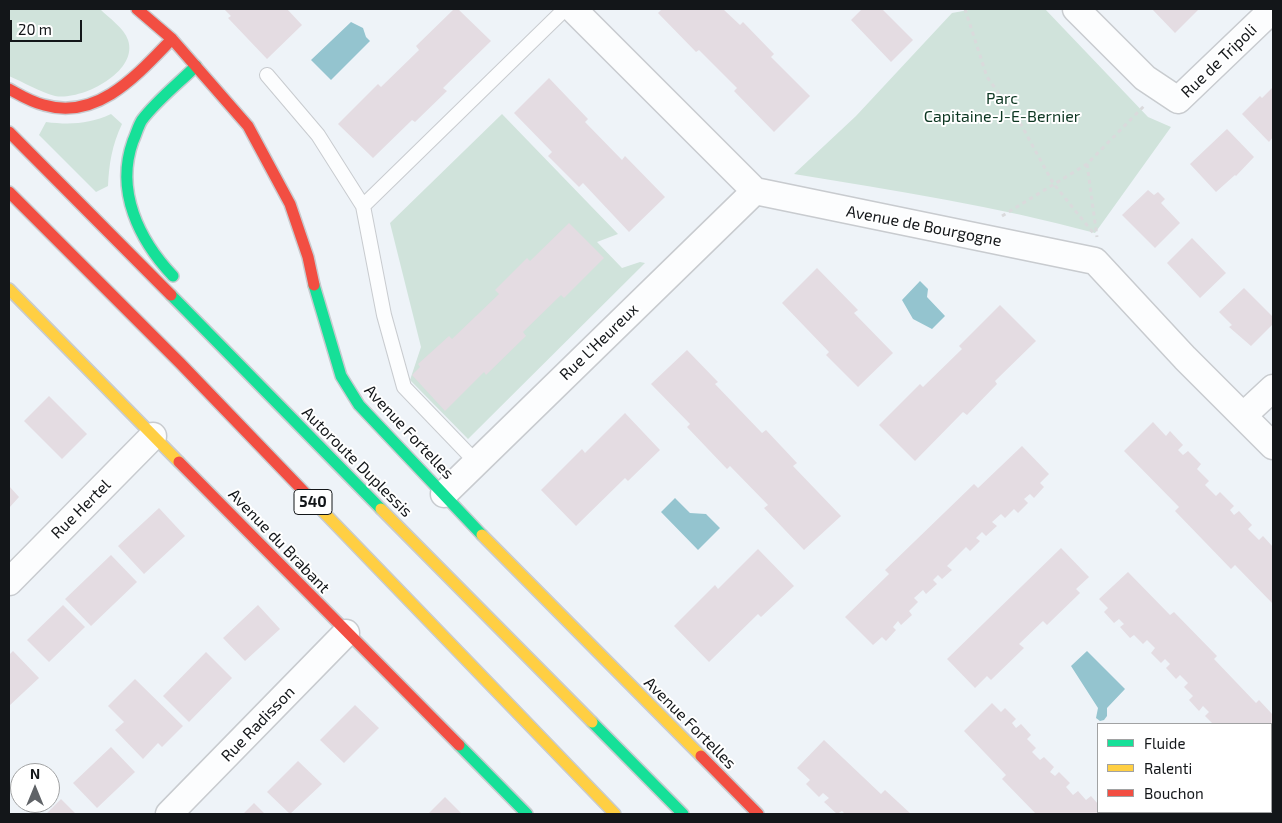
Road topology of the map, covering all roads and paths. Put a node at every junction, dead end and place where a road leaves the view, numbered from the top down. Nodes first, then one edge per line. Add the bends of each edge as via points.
1 (137, 9) edge
2 (565, 9) edge
3 (573, 9) edge
4 (965, 9) edge
5 (1076, 9) edge
6 (1273, 9) edge
7 (172, 39) junction
8 (196, 66) junction
9 (267, 75) dead end
10 (9, 89) edge
11 (1160, 90) junction
12 (9, 132) edge
13 (1087, 164) junction
14 (1053, 183) junction
15 (755, 191) junction
16 (9, 192) edge
17 (363, 206) junction
18 (972, 236) junction
19 (1096, 250) junction
20 (184, 288) dead end
21 (9, 289) edge
22 (200, 308) dead end
23 (228, 355) junction
24 (1273, 388) edge
25 (1244, 415) junction
26 (153, 436) junction
27 (1273, 446) edge
28 (476, 462) junction
29 (444, 494) junction
30 (9, 582) edge
31 (346, 633) junction
32 (169, 814) edge
33 (527, 814) edge
34 (615, 814) edge
35 (683, 814) edge
36 (758, 814) edge

1 - 7 main road, Avenue Fortelles
2 - 17 lane
3 - 15 street
4 - 14 path via 987,78 1018,119
5 - 11 street, Rue de Tripoli
6 - 11 street, Rue de Tripoli via 1178,100
7 - 8 main road, Avenue Fortelles
7 - 10 main road via 119,92 79,108 47,106
8 - 20 main road via 141,121 127,158 128,196 137,226 154,256
8 - 29 main road, Avenue Fortelles via 248,126 290,204 341,376 359,405
9 - 17 lane via 318,134
11 - 13 path
12 - 23 main road, Autoroute Duplessis / 540
13 - 14 path
13 - 19 path
14 - 18 path
14 - 19 path
15 - 18 street, Avenue de Bourgogne
15 - 28 street, Rue L'Heureux
16 - 34 main road, 540 via 180,363
17 - 28 lane via 384,315 404,387
18 - 19 street, Avenue de Bourgogne
19 - 25 street via 1185,358
21 - 26 main road, Avenue du Brabant
22 - 23 main road
23 - 35 main road, Autoroute Duplessis / 540
24 - 25 street
25 - 27 street
26 - 30 street, Rue Hertel
26 - 31 main road, Avenue du Brabant
28 - 29 street, Rue L'Heureux
29 - 36 main road, Avenue Fortelles
31 - 32 street, Rue Radisson
31 - 33 main road, Avenue du Brabant

